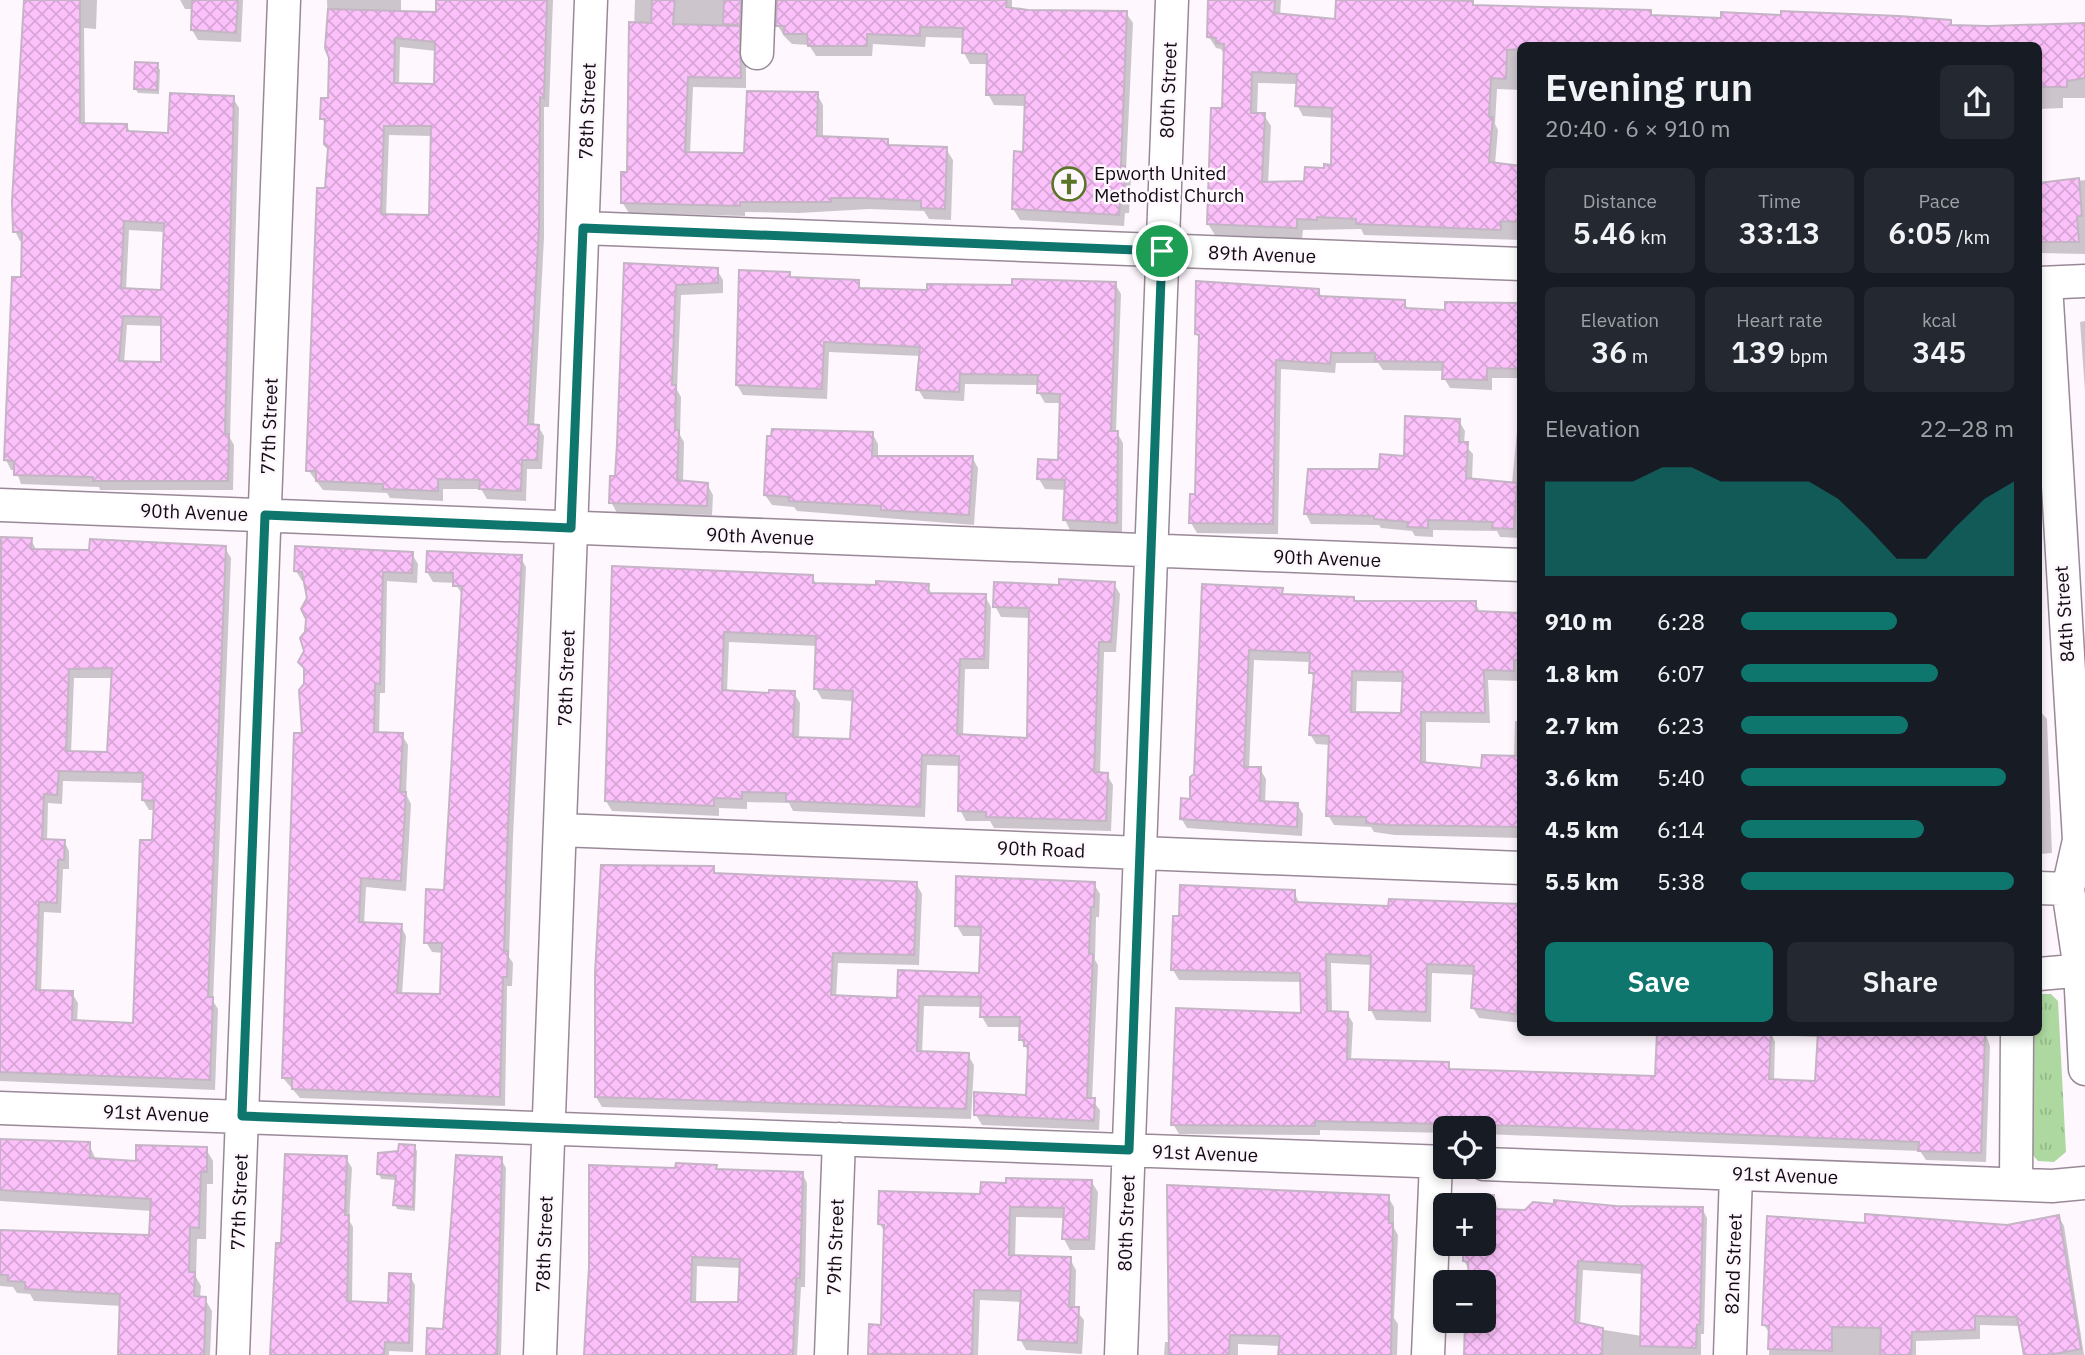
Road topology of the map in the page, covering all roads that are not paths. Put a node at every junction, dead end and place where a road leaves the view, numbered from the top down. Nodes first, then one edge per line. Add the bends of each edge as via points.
1 (284, 0) edge
2 (591, 0) edge
3 (759, 0) edge
4 (1172, 0) edge
5 (757, 53) dead end
6 (583, 228) junction
7 (1162, 251) junction
8 (1517, 264) edge
9 (2085, 281) edge
10 (2042, 284) edge
11 (0, 505) edge
12 (265, 515) junction
13 (571, 528) junction
14 (1151, 551) junction
15 (1517, 565) edge
16 (2050, 585) edge
17 (560, 830) junction
18 (1139, 852) junction
19 (1517, 868) edge
20 (2053, 889) edge
21 (2082, 970) edge
22 (2042, 974) edge
23 (2017, 1036) edge
24 (2085, 1069) edge
25 (0, 1108) edge
26 (242, 1116) junction
27 (549, 1128) junction
28 (839, 1139) junction
29 (1129, 1150) junction
30 (1433, 1162) edge
31 (1496, 1164) edge
32 (1736, 1174) junction
33 (1440, 1179) edge
34 (2085, 1183) edge
35 (2016, 1184) junction
36 (233, 1355) edge
37 (540, 1355) edge
38 (831, 1355) edge
39 (1121, 1355) edge
40 (1428, 1355) edge
41 (1730, 1355) edge

1 - 12 street, 77th Street
2 - 6 street, 78th Street
3 - 5 street
4 - 7 street, 80th Street
6 - 7 street, 89th Avenue
6 - 13 street, 78th Street
7 - 8 street, 89th Avenue
7 - 14 street, 80th Street
9 - 10 street
10 - 16 street, 84th Street
11 - 12 street, 90th Avenue
12 - 13 street, 90th Avenue
12 - 26 street, 77th Street
13 - 14 street, 90th Avenue
13 - 17 street, 78th Street
14 - 15 street, 90th Avenue
14 - 18 street, 80th Street
16 - 20 street, 84th Street via 2079,840
17 - 18 street, 90th Road
17 - 27 street, 78th Street
18 - 19 street, 90th Road
18 - 29 street, 80th Street
20 - 21 street, 84th Street
21 - 22 street
21 - 24 street, 84th Street
23 - 35 street
25 - 26 street, 91st Avenue
26 - 27 street, 91st Avenue
26 - 36 street, 77th Street
27 - 28 street, 91st Avenue
27 - 37 street, 78th Street
28 - 29 street, 91st Avenue
28 - 38 street, 79th Street
29 - 30 street, 91st Avenue
29 - 39 street, 80th Street
31 - 32 street, 91st Avenue
32 - 35 street, 91st Avenue
32 - 41 street, 82nd Street
33 - 40 street
34 - 35 street, 91st Avenue

